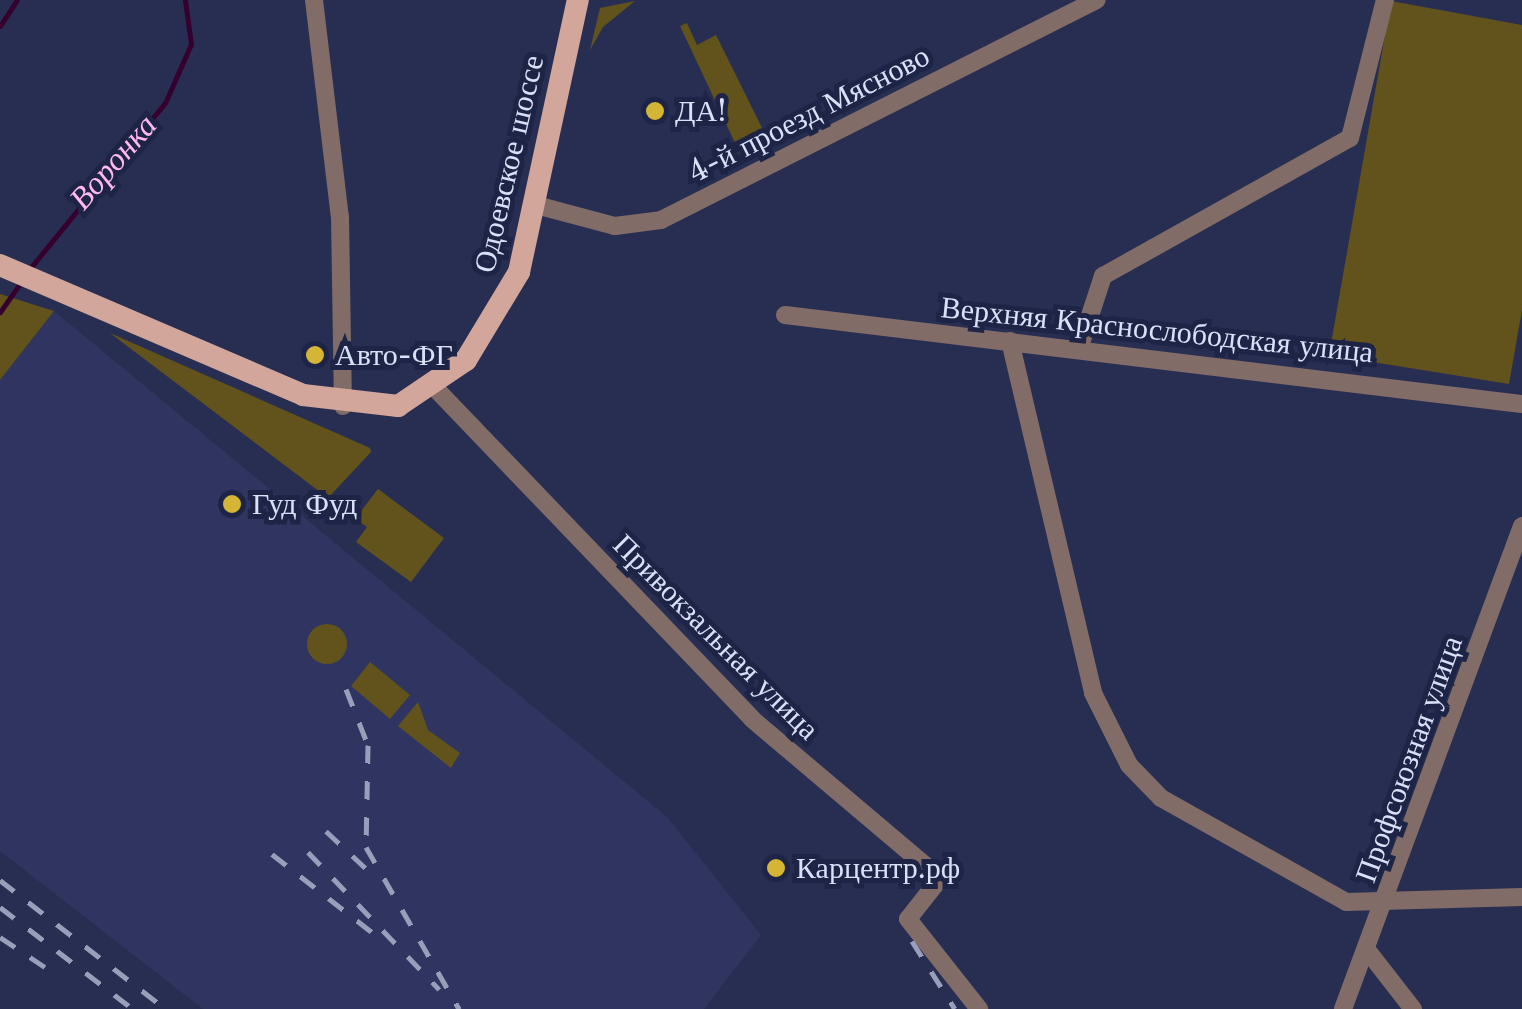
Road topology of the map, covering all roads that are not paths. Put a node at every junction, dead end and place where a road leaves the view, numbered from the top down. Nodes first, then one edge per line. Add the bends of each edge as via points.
1 (314, 0) edge
2 (578, 0) edge
3 (1097, 0) edge
4 (1385, 0) edge
5 (536, 206) junction
6 (0, 265) edge
7 (785, 316) dead end
8 (1010, 341) junction
9 (1079, 349) junction
10 (435, 388) junction
11 (1522, 404) edge
12 (343, 406) junction
13 (1522, 526) edge
14 (1522, 897) edge
15 (1385, 906) junction
16 (1367, 950) junction
17 (979, 1009) edge
18 (1343, 1009) edge
19 (1414, 1009) edge

1 - 12 street via 340,217
2 - 5 main road, Одоевское шоссе
3 - 5 street, 4-й проезд Мясново via 660,220 614,226
4 - 9 street via 1350,138 1104,276
5 - 10 main road, Одоевское шоссе via 507,298
6 - 12 main road, Одоевское шоссе
7 - 8 street, Верхняя Краснослободская улица
8 - 9 street, Верхняя Краснослободская улица
8 - 15 street via 1094,694 1129,765 1160,798 1267,863 1346,902
9 - 11 street, Верхняя Краснослободская улица
10 - 12 main road, Одоевское шоссе via 398,406
10 - 17 street, Привокзальная улица via 752,719 932,871 934,886 908,919
13 - 15 street, Профсоюзная улица
14 - 15 street
15 - 16 street, Профсоюзная улица
16 - 18 street, Профсоюзная улица
16 - 19 street

